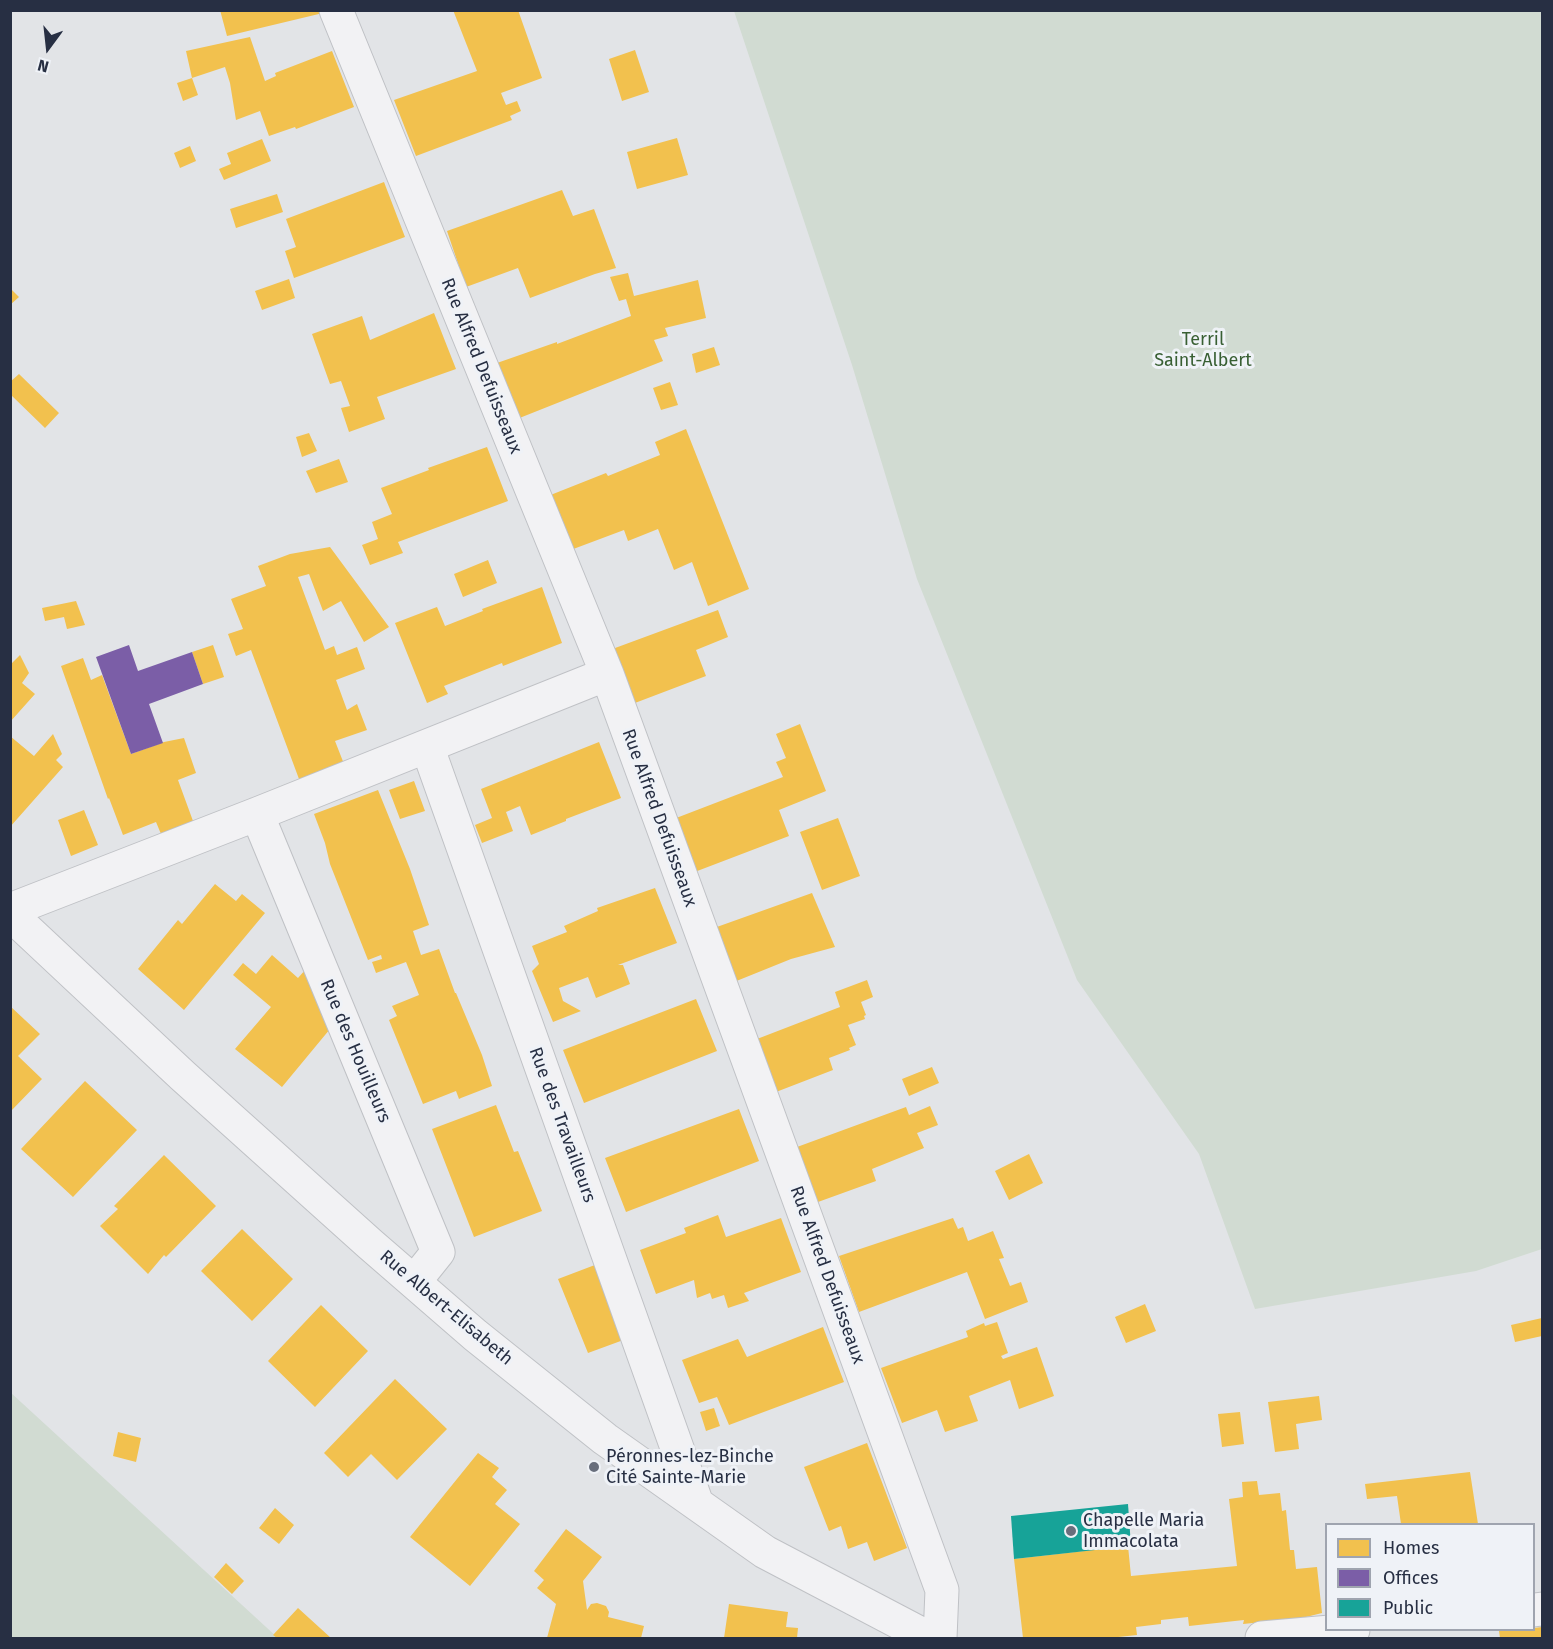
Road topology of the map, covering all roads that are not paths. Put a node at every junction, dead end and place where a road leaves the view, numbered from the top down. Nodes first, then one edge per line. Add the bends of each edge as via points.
1 (336, 10) edge
2 (607, 674) junction
3 (427, 746) junction
4 (257, 814) junction
5 (10, 912) edge
6 (414, 1282) junction
7 (697, 1504) junction
8 (1333, 1631) edge
9 (929, 1638) edge
10 (940, 1638) edge
11 (1262, 1638) edge

1 - 2 street, Rue Alfred Defuisseaux
2 - 3 street
2 - 10 street, Rue Alfred Defuisseaux via 942,1590
3 - 4 street
3 - 7 street, Rue des Travailleurs
4 - 5 street
4 - 6 street, Rue des Houilleurs via 438,1252
5 - 6 street, Rue Albert-Elisabeth via 183,1076
6 - 7 street, Rue Albert-Elisabeth via 606,1439
7 - 9 street, Rue Albert-Elisabeth via 765,1552
8 - 11 street

